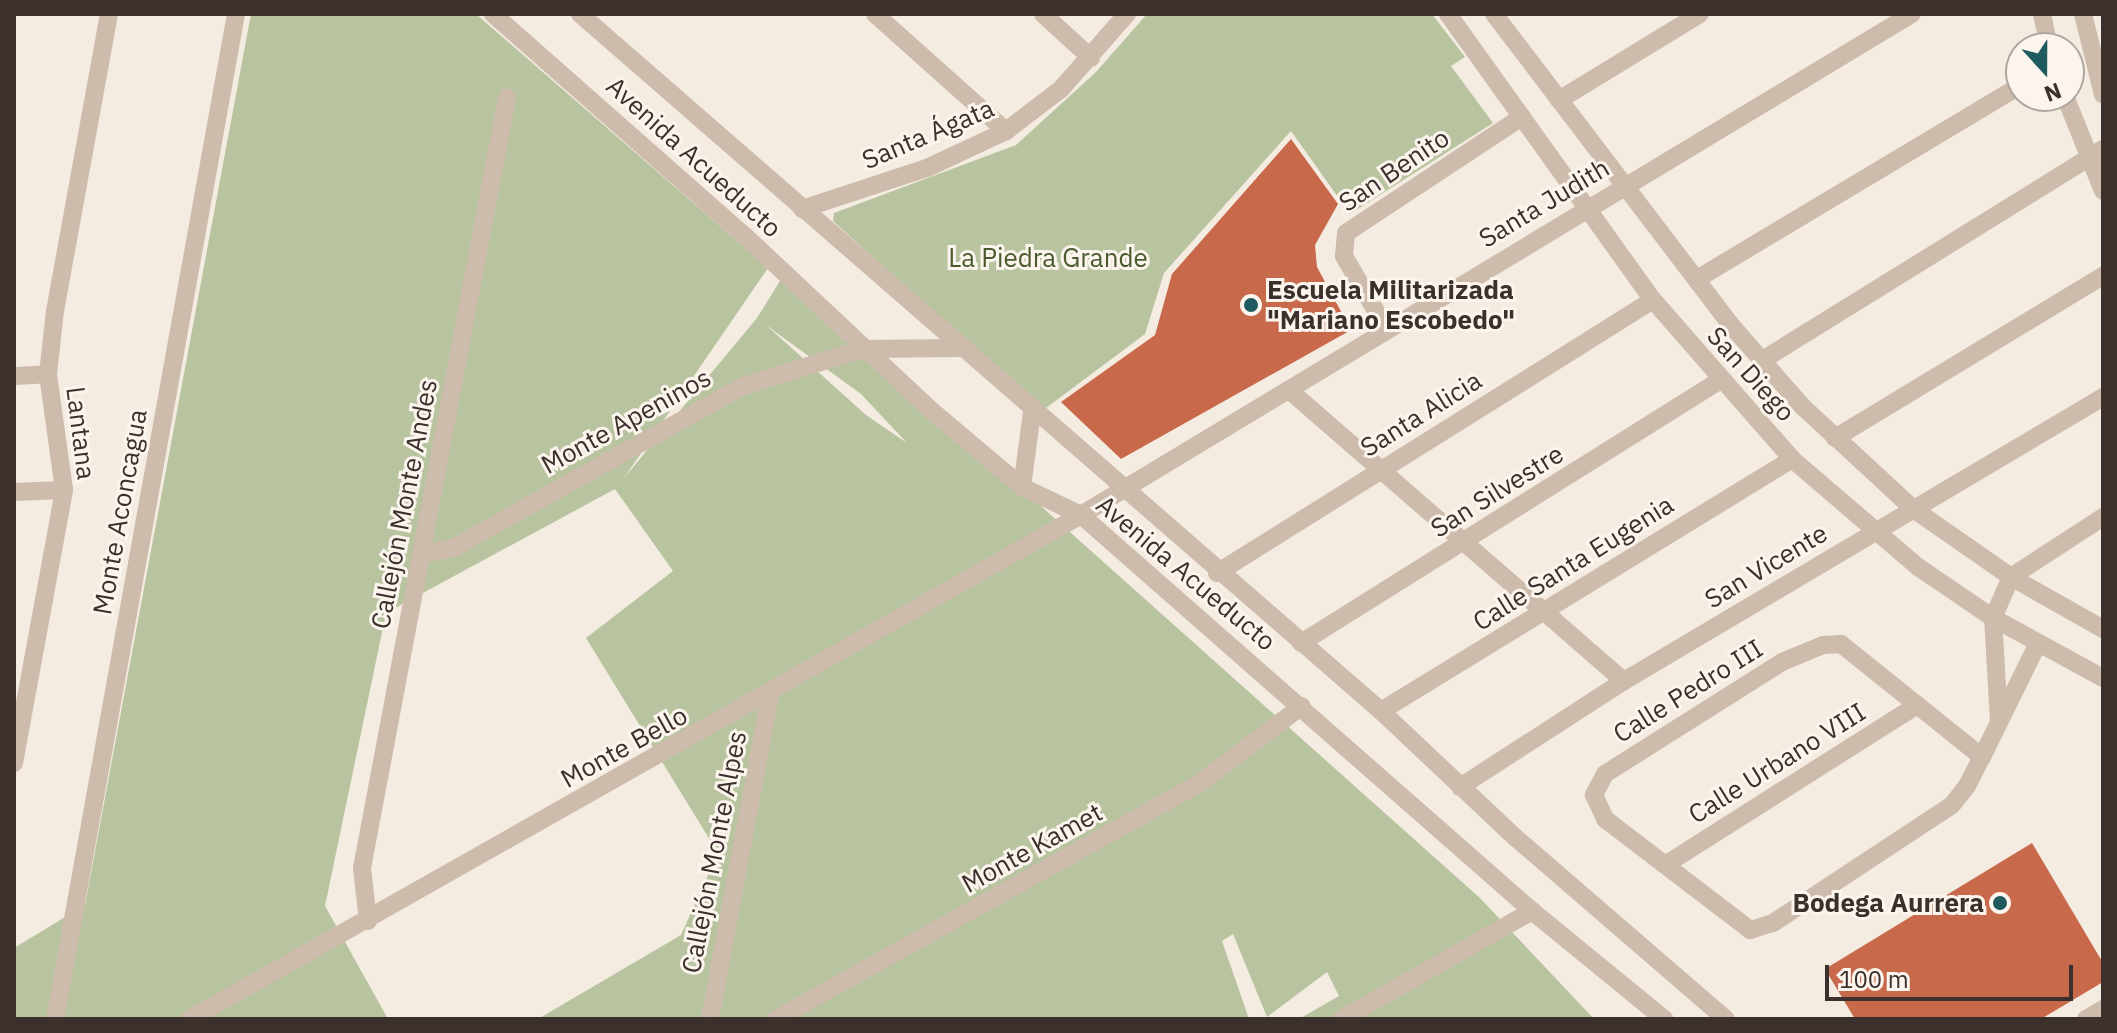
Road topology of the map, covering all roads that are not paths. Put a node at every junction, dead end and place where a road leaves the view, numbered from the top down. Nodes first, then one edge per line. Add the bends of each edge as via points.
1 (109, 14) edge
2 (236, 14) edge
3 (493, 14) edge
4 (580, 14) edge
5 (875, 14) edge
6 (1043, 14) edge
7 (1127, 14) edge
8 (1448, 14) edge
9 (1700, 14) edge
10 (2083, 14) edge
11 (1497, 15) edge
12 (1903, 16) edge
13 (2095, 37) edge
14 (1091, 58) junction
15 (2005, 95) edge
16 (2103, 95) edge
17 (507, 98) dead end
18 (1559, 100) junction
19 (2074, 112) edge
20 (1522, 117) junction
21 (1006, 131) junction
22 (2096, 152) edge
23 (1627, 184) junction
24 (2103, 191) edge
25 (1585, 208) junction
26 (802, 209) junction
27 (2103, 276) edge
28 (1697, 279) junction
29 (1653, 300) junction
30 (1387, 330) junction
31 (960, 348) junction
32 (863, 349) junction
33 (1761, 361) junction
34 (48, 374) junction
35 (14, 376) edge
36 (1719, 381) junction
37 (1289, 390) junction
38 (2103, 397) edge
39 (1032, 412) junction
40 (1835, 438) junction
41 (1792, 459) junction
42 (1382, 469) junction
43 (1022, 487) junction
44 (64, 490) junction
45 (1123, 491) junction
46 (14, 492) edge
47 (1912, 508) junction
48 (1081, 515) junction
49 (2103, 517) edge
50 (1874, 532) junction
51 (1466, 541) junction
52 (421, 555) junction
53 (1217, 573) junction
54 (2011, 577) junction
55 (1546, 611) junction
56 (1993, 618) junction
57 (2103, 629) edge
58 (1301, 643) junction
59 (2038, 643) junction
60 (2103, 678) edge
61 (1624, 681) junction
62 (770, 694) junction
63 (1917, 705) junction
64 (1302, 706) junction
65 (1381, 711) junction
66 (2000, 722) junction
67 (1982, 757) junction
68 (14, 763) edge
69 (1460, 787) junction
70 (1665, 865) junction
71 (1532, 911) junction
72 (368, 921) junction
73 (2103, 1009) edge
74 (55, 1019) edge
75 (190, 1019) edge
76 (710, 1019) edge
77 (776, 1019) edge
78 (1342, 1019) edge
79 (1664, 1019) edge
80 (1726, 1019) edge
81 (2086, 1019) edge

1 - 34 street, Lantana via 63,252
2 - 74 street, Monte Aconcagua
3 - 32 street, Avenida Acueducto via 745,236
4 - 26 street, Avenida Acueducto
5 - 21 street
6 - 14 street
7 - 14 street, Santa Ágata
8 - 20 street, San Diego
9 - 18 street
10 - 13 street
11 - 18 street, San Diego
12 - 23 street, Santa Judith
13 - 16 street
14 - 21 street, Santa Ágata
15 - 28 street
17 - 52 street, Callejón Monte Andes
18 - 23 street, San Diego
19 - 22 street
20 - 25 street, San Diego
20 - 30 street, San Benito via 1346,233 1342,241 1350,271
21 - 26 street, Santa Ágata via 927,168
22 - 24 street
22 - 33 street
23 - 25 street, Santa Judith
23 - 28 street, San Diego
25 - 29 street, San Diego
25 - 30 street, Santa Judith
26 - 31 street, Avenida Acueducto
27 - 40 street
28 - 33 street, San Diego
29 - 36 street, San Diego
29 - 42 street, Santa Alicia
30 - 37 street, Santa Judith
31 - 32 street, Monte Apeninos
31 - 39 street, Avenida Acueducto
32 - 43 street, Avenida Acueducto
32 - 52 street, Monte Apeninos via 743,386 455,547
33 - 40 street, San Diego
34 - 35 street
34 - 44 street, Lantana
36 - 41 street, San Diego
36 - 51 street, San Silvestre
37 - 42 street
37 - 45 street, Santa Judith
38 - 47 street, San Vicente
39 - 43 street
39 - 45 street, Avenida Acueducto
40 - 47 street, San Diego
41 - 50 street, San Diego
41 - 55 street, Calle Santa Eugenia
42 - 51 street
42 - 53 street, Santa Alicia
43 - 48 street, Avenida Acueducto
44 - 46 street
44 - 68 street, Lantana
45 - 48 street, Santa Judith
45 - 53 street, Avenida Acueducto
47 - 50 street, San Vicente
47 - 54 street, San Diego
48 - 62 street, Monte Bello
48 - 64 street, Avenida Acueducto
49 - 54 street
50 - 56 street, San Diego
50 - 61 street, San Vicente
51 - 55 street
51 - 58 street, San Silvestre
52 - 72 street, Callejón Monte Andes via 362,868
53 - 58 street, Avenida Acueducto
54 - 56 street
54 - 57 street, San Diego
55 - 61 street
55 - 65 street, Calle Santa Eugenia
56 - 59 street, San Diego
56 - 66 street
58 - 65 street, Avenida Acueducto
59 - 60 street, San Diego
59 - 66 street
61 - 69 street, San Vicente
62 - 72 street, Monte Bello
62 - 76 street, Callejón Monte Alpes
63 - 67 street
63 - 70 street, Calle Urbano VIII
63 - 70 street, Calle Pedro III via 1841,644 1823,645 1782,662 1605,774 1594,795 1605,819
64 - 71 street, Avenida Acueducto
64 - 77 street, Monte Kamet via 1197,785
65 - 69 street, Avenida Acueducto
66 - 67 street
67 - 70 street via 1967,786 1943,811 1773,923 1750,930
69 - 80 street, Avenida Acueducto
71 - 78 street
71 - 79 street, Avenida Acueducto
72 - 75 street, Monte Bello
73 - 81 street

